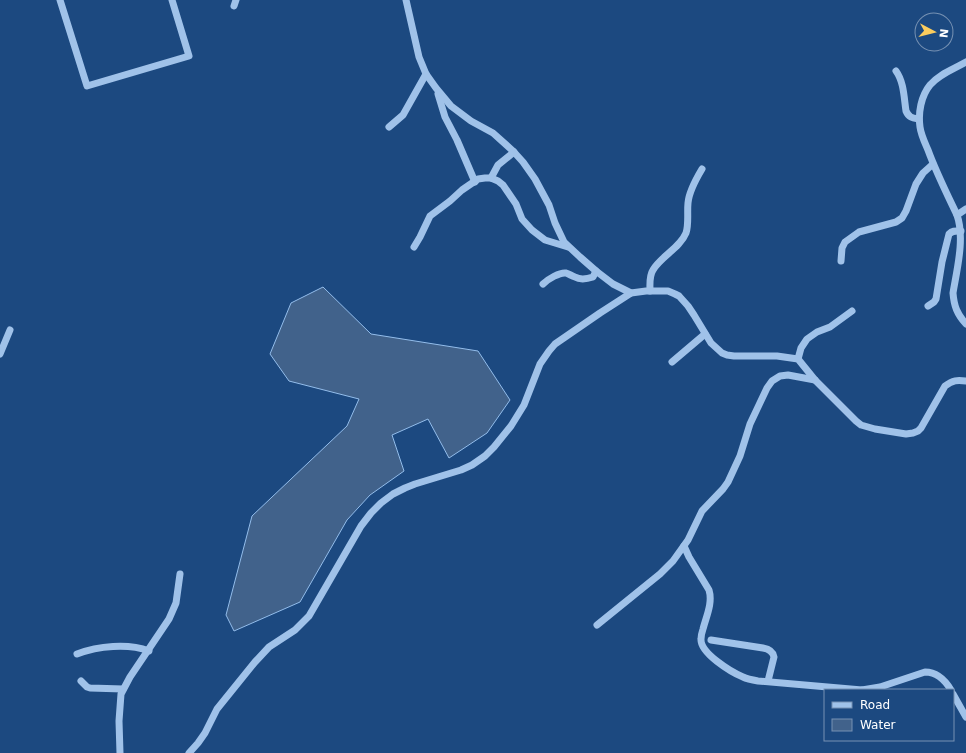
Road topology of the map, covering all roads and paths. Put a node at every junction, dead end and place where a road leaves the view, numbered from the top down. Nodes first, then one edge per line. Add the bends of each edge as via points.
1 (60, 0) edge
2 (172, 0) edge
3 (406, 0) edge
4 (966, 62) edge
5 (896, 71) dead end
6 (426, 74) junction
7 (436, 88) junction
8 (920, 119) junction
9 (389, 127) dead end
10 (514, 152) junction
11 (933, 164) junction
12 (702, 169) dead end
13 (491, 178) junction
14 (475, 182) junction
15 (966, 209) edge
16 (957, 215) junction
17 (961, 231) junction
18 (414, 247) dead end
19 (570, 248) junction
20 (842, 261) dead end
21 (596, 271) junction
22 (543, 284) dead end
23 (650, 291) junction
24 (631, 293) junction
25 (928, 306) dead end
26 (852, 311) dead end
27 (966, 324) edge
28 (10, 330) dead end
29 (705, 334) junction
30 (0, 354) edge
31 (798, 359) junction
32 (672, 362) dead end
33 (815, 380) junction
34 (966, 381) edge
35 (684, 546) junction
36 (180, 574) dead end
37 (597, 625) dead end
38 (711, 640) dead end
39 (149, 651) junction
40 (77, 654) dead end
41 (80, 681) dead end
42 (768, 681) junction
43 (852, 689) edge
44 (868, 689) edge
45 (950, 689) edge
46 (123, 690) junction
47 (954, 696) edge
48 (966, 717) edge
49 (120, 753) edge
50 (189, 753) edge

1 - 2 street via 86,86 189,56
3 - 6 street via 419,57
4 - 8 street via 930,85 924,94
5 - 8 street via 901,81 908,115
6 - 7 street
6 - 9 street via 403,115
7 - 10 street via 451,106 493,133
7 - 14 street via 445,117
8 - 11 street
10 - 13 street via 498,165
10 - 19 street via 535,179 549,205 557,229
11 - 16 street
11 - 20 street via 916,184 902,218 860,232 845,242 842,248
12 - 23 street via 688,201 686,234 653,270
13 - 14 street via 478,179
13 - 19 street via 503,184 522,219 532,230 545,240
14 - 18 street via 430,216
15 - 16 street
16 - 17 street
17 - 25 street via 951,231 949,234 936,296 934,302
17 - 27 street via 953,293 955,308
19 - 21 street
21 - 22 street via 593,277 582,279 566,273
21 - 24 street
23 - 24 street
23 - 29 street via 668,291 678,296 691,310
24 - 50 street via 555,344 540,364 524,405 511,426 485,456 461,470 405,488 387,498 371,513 309,616 295,630 269,647 255,662 216,709 205,733
26 - 31 street via 807,339
28 - 30 street
29 - 31 street via 715,348 727,355
29 - 32 street
31 - 33 street
33 - 34 street via 861,425 906,434 921,428 945,386 955,380
33 - 35 street via 788,375 772,381 750,424 728,482 702,511
35 - 37 street via 660,574
35 - 42 street via 711,596 701,640 705,650 741,676
36 - 39 street via 173,611
38 - 42 street via 771,651 774,657
39 - 40 street via 134,646
39 - 46 street
41 - 46 street via 90,688
42 - 43 street
44 - 45 street via 925,672 936,674
46 - 49 street via 120,700
47 - 48 street

